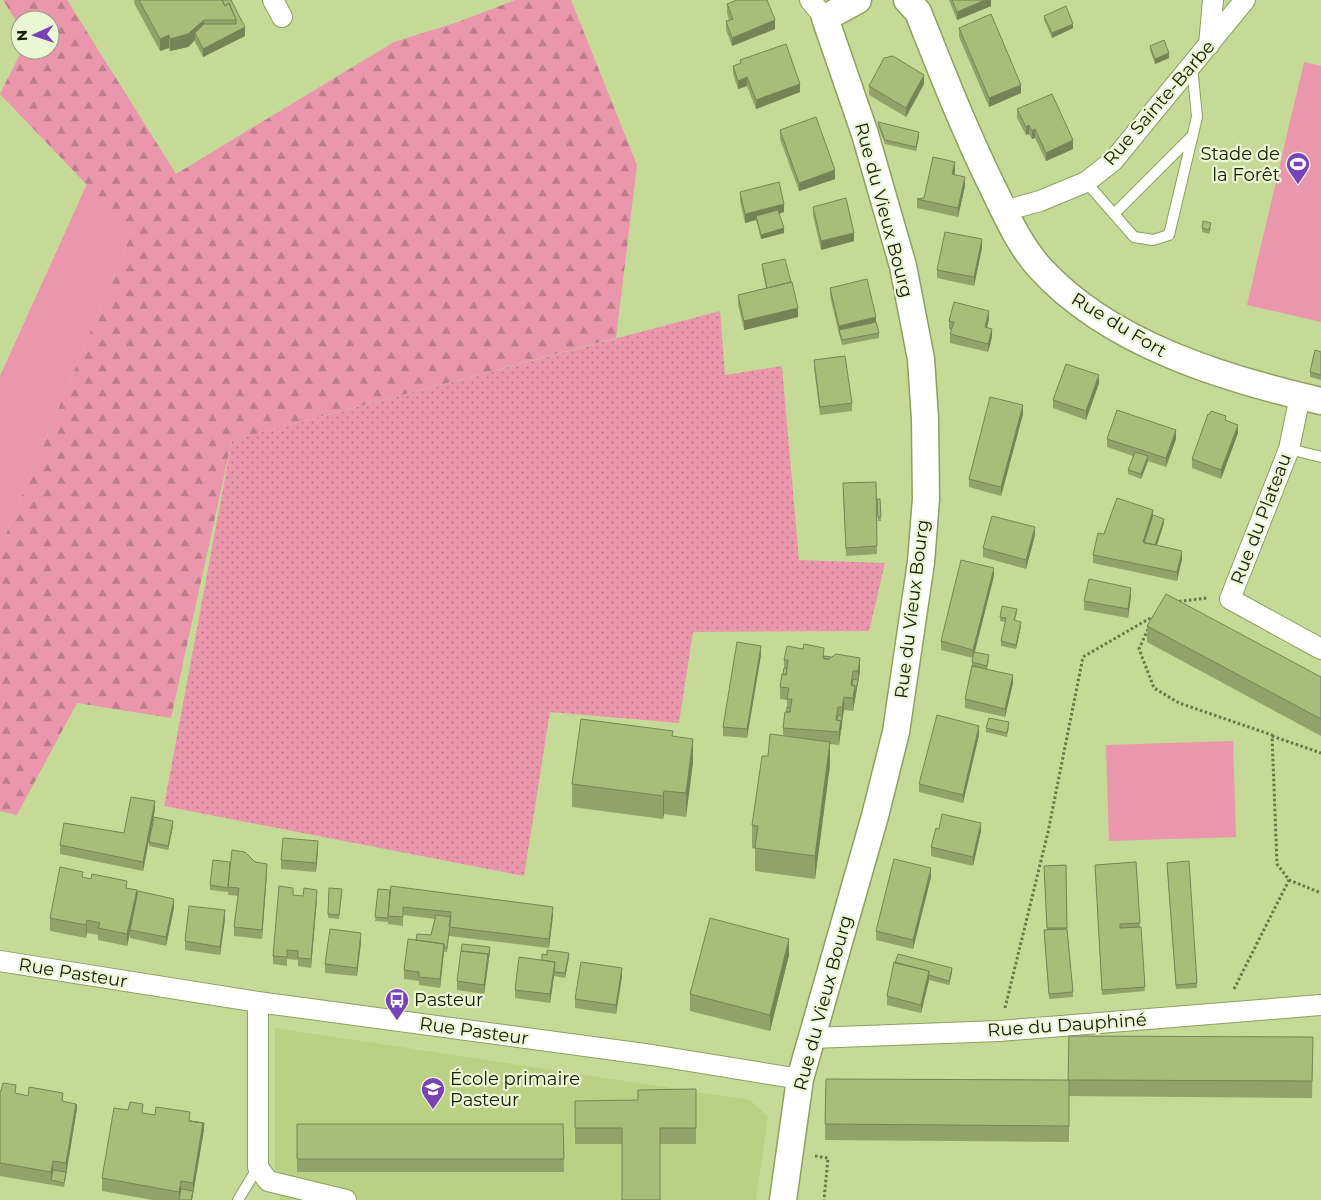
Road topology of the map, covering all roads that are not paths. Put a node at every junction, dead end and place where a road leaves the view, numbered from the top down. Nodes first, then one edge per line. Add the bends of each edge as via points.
1 (858, 0) edge
2 (907, 0) edge
3 (1213, 0) edge
4 (1245, 0) edge
5 (818, 9) edge
6 (1209, 44) junction
7 (1192, 65) junction
8 (1193, 135) junction
9 (1086, 182) junction
10 (1004, 211) junction
11 (1114, 214) junction
12 (1311, 399) edge
13 (1289, 449) junction
14 (1321, 457) edge
15 (1321, 649) edge
16 (0, 961) edge
17 (258, 1002) junction
18 (1321, 1005) edge
19 (812, 1038) junction
20 (800, 1079) junction
21 (258, 1167) junction
22 (238, 1200) edge
23 (346, 1200) edge
24 (783, 1200) edge

1 - 5 street
2 - 10 street, Rue du Fort via 918,12
3 - 6 street
4 - 6 street, Rue Sainte-Barbe
5 - 19 street, Rue du Vieux Bourg via 865,134 902,266 921,359 926,500 921,562 896,732
6 - 7 street, Rue Sainte-Barbe
7 - 8 lane via 1197,117
7 - 9 street, Rue Sainte-Barbe via 1113,161
8 - 11 lane
8 - 11 lane via 1170,235 1153,240 1134,237
9 - 10 street, Rue Sainte-Barbe via 1040,201
9 - 11 lane
10 - 12 street, Rue du Fort via 1018,238 1040,268 1068,295 1100,316 1172,357
12 - 13 street, Rue du Plateau
13 - 14 lane
13 - 15 street, Rue du Plateau via 1230,599
16 - 17 street, Rue Pasteur
17 - 20 street, Rue Pasteur via 652,1055
17 - 21 street
18 - 19 street, Rue du Dauphiné via 1000,1031
19 - 20 street, Rue du Vieux Bourg
20 - 24 street, Rue du Vieux Bourg
21 - 22 lane
21 - 23 street via 268,1182

